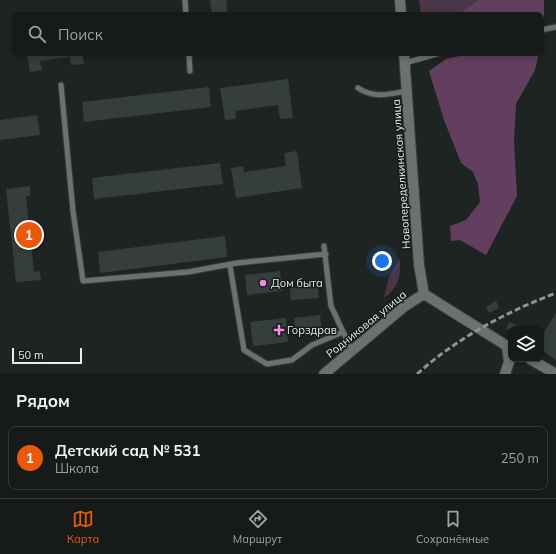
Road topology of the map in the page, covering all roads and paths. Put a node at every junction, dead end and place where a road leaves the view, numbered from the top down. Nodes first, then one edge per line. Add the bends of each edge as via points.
1 (185, 0) edge
2 (400, 0) edge
3 (186, 12) edge
4 (401, 12) edge
5 (556, 27) edge
6 (544, 29) edge
7 (189, 56) edge
8 (419, 56) edge
9 (405, 58) edge
10 (190, 71) dead end
11 (61, 85) dead end
12 (358, 88) dead end
13 (408, 91) junction
14 (324, 246) dead end
15 (326, 254) junction
16 (230, 266) junction
17 (424, 294) junction
18 (343, 332) junction
19 (508, 347) edge
20 (352, 351) junction
21 (509, 362) edge
22 (535, 362) edge
23 (324, 374) edge
24 (506, 374) edge
25 (539, 374) edge
26 (551, 374) edge
27 (556, 374) edge

1 - 3 lane
2 - 4 main road
5 - 6 lane
7 - 10 lane
8 - 9 lane
9 - 13 main road, Новопеределкинская улица
11 - 16 lane via 83,281
12 - 13 lane via 368,94 377,95
13 - 17 main road, Новопеределкинская улица via 419,265
14 - 15 lane
15 - 16 lane via 237,263
15 - 18 lane via 330,306
16 - 18 lane via 244,350 267,364 292,360 312,345
17 - 19 main road
17 - 20 main road, Родниковая улица via 405,306
18 - 20 lane
20 - 23 main road, Родниковая улица
21 - 24 main road
22 - 27 main road
25 - 26 main road

